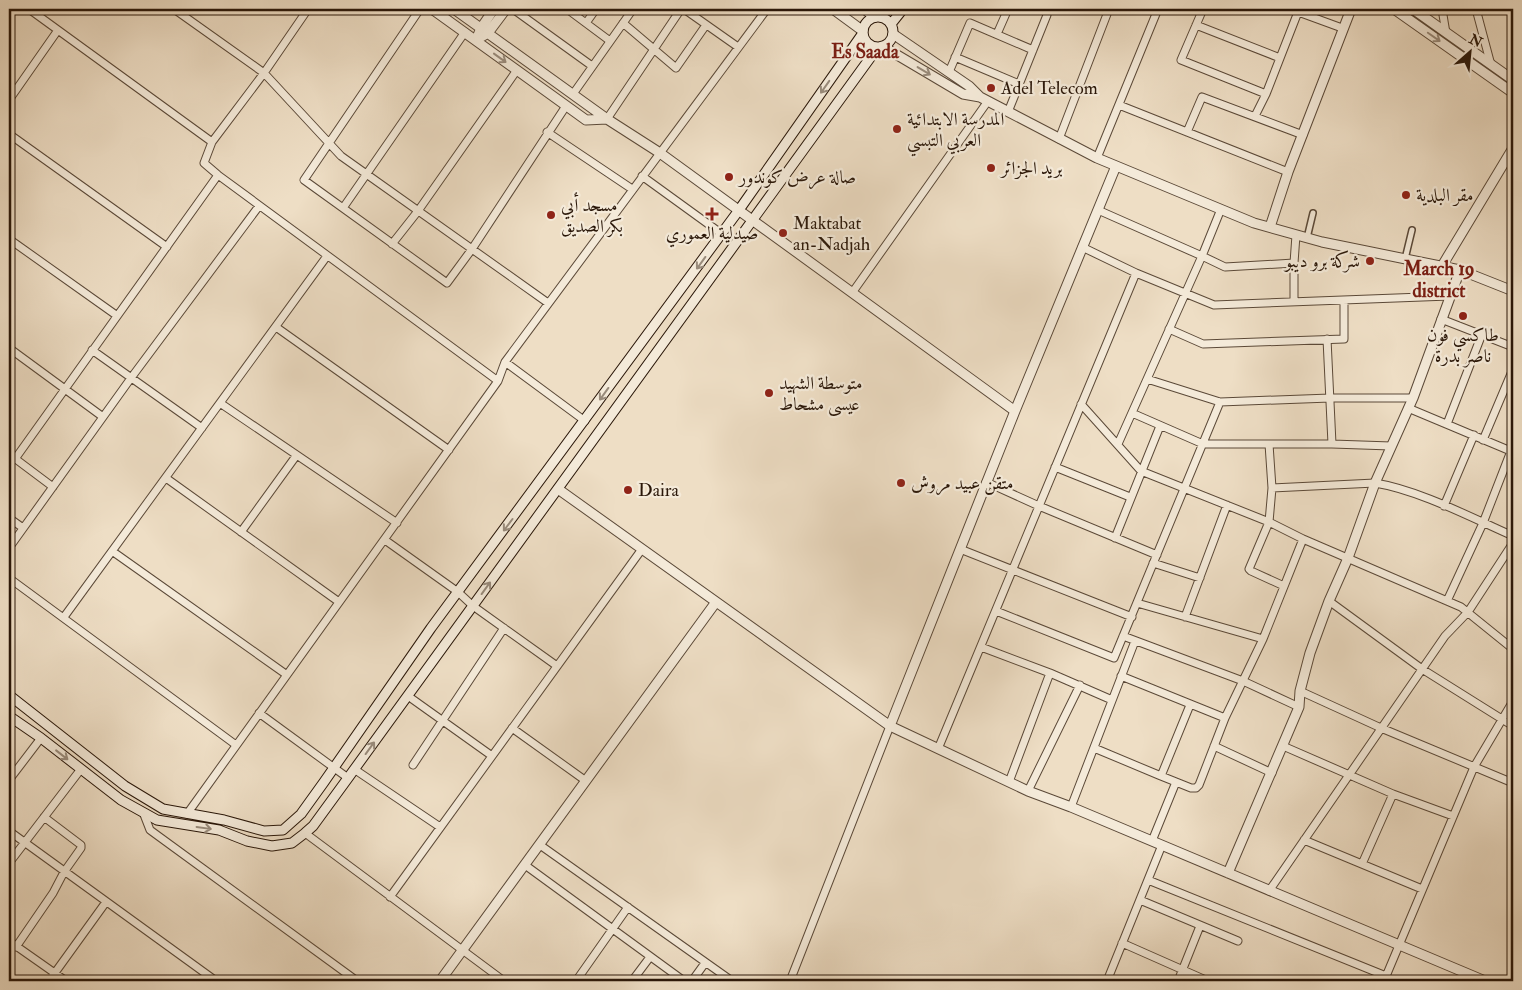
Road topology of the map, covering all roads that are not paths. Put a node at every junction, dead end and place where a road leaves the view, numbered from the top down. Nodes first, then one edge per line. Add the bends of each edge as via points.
1 (29, 9) edge
2 (174, 9) edge
3 (308, 9) edge
4 (420, 9) edge
5 (432, 9) edge
6 (454, 9) edge
7 (494, 9) edge
8 (506, 9) edge
9 (513, 9) edge
10 (567, 9) edge
11 (596, 9) edge
12 (633, 9) edge
13 (682, 9) edge
14 (768, 9) edge
15 (833, 9) edge
16 (864, 9) edge
17 (886, 9) edge
18 (902, 9) edge
19 (1008, 9) edge
20 (1048, 9) edge
21 (1109, 9) edge
22 (1158, 9) edge
23 (1203, 9) edge
24 (1351, 9) edge
25 (1394, 9) edge
26 (1413, 9) edge
27 (1442, 9) edge
28 (1476, 9) edge
29 (1294, 10) edge
30 (183, 11) edge
31 (878, 17) junction
32 (586, 23) junction
33 (623, 23) junction
34 (706, 25) junction
35 (1196, 25) junction
36 (1342, 28) junction
37 (892, 29) junction
38 (58, 30) junction
39 (485, 31) junction
40 (465, 32) junction
41 (863, 32) junction
42 (1446, 33) junction
43 (998, 34) junction
44 (476, 40) junction
45 (610, 41) junction
46 (880, 46) junction
47 (738, 47) junction
48 (655, 48) junction
49 (1033, 50) junction
50 (955, 57) junction
51 (1280, 58) junction
52 (1491, 65) junction
53 (592, 66) junction
54 (517, 70) junction
55 (949, 72) junction
56 (264, 73) junction
57 (1513, 80) edge
58 (1019, 84) junction
59 (1513, 93) edge
60 (573, 94) junction
61 (1266, 94) junction
62 (984, 99) junction
63 (9, 100) edge
64 (1119, 105) junction
65 (566, 106) junction
66 (1008, 112) junction
67 (1255, 116) junction
68 (607, 119) junction
69 (547, 132) junction
70 (1187, 132) junction
71 (9, 134) edge
72 (1303, 135) junction
73 (1059, 138) junction
74 (212, 142) junction
75 (328, 142) junction
76 (1513, 148) edge
77 (660, 152) junction
78 (1097, 158) junction
79 (1510, 160) edge
80 (1116, 166) junction
81 (1288, 172) junction
82 (366, 174) junction
83 (218, 175) junction
84 (642, 176) junction
85 (632, 189) junction
86 (259, 206) junction
87 (343, 208) junction
88 (1221, 209) junction
89 (739, 210) junction
90 (1098, 210) junction
91 (418, 211) junction
92 (1313, 213) dead end
93 (753, 221) junction
94 (1270, 227) junction
95 (1412, 230) dead end
96 (722, 234) junction
97 (1296, 235) junction
98 (1307, 238) junction
99 (9, 239) edge
100 (392, 244) junction
101 (167, 247) junction
102 (1082, 247) junction
103 (472, 249) junction
104 (327, 256) junction
105 (1202, 256) junction
106 (1405, 259) junction
107 (1294, 263) junction
108 (1442, 266) junction
109 (1460, 270) junction
110 (1136, 272) junction
111 (1513, 291) edge
112 (852, 293) junction
113 (1185, 293) junction
114 (1449, 296) junction
115 (1344, 300) junction
116 (1294, 302) junction
117 (548, 303) junction
118 (116, 316) junction
119 (1441, 319) junction
120 (276, 327) junction
121 (1169, 329) junction
122 (1482, 334) junction
123 (1327, 339) junction
124 (1513, 347) edge
125 (9, 348) edge
126 (92, 350) junction
127 (505, 362) junction
128 (1513, 369) edge
129 (131, 378) junction
130 (1147, 379) junction
131 (498, 381) junction
132 (65, 389) junction
133 (1330, 398) junction
134 (1413, 398) junction
135 (1220, 402) junction
136 (220, 403) junction
137 (1081, 404) junction
138 (1408, 408) junction
139 (1014, 411) junction
140 (1132, 413) junction
141 (103, 417) junction
142 (585, 420) junction
143 (1447, 424) junction
144 (1160, 426) junction
145 (202, 428) junction
146 (1474, 435) junction
147 (1483, 440) junction
148 (1118, 444) junction
149 (1203, 444) junction
150 (1269, 444) junction
151 (1332, 444) junction
152 (1391, 446) junction
153 (449, 450) junction
154 (1512, 452) edge
155 (296, 456) junction
156 (12, 457) edge
157 (1055, 467) junction
158 (1141, 471) junction
159 (166, 478) junction
160 (986, 482) junction
161 (1375, 483) junction
162 (53, 486) junction
163 (1272, 488) junction
164 (558, 489) junction
165 (1184, 489) junction
166 (1130, 498) junction
167 (1227, 505) junction
168 (1039, 506) junction
169 (1444, 506) junction
170 (9, 518) edge
171 (1269, 522) junction
172 (1483, 522) junction
173 (397, 523) junction
174 (23, 528) junction
175 (242, 532) junction
176 (1513, 536) edge
177 (1115, 538) junction
178 (1303, 539) junction
179 (385, 540) junction
180 (1513, 544) edge
181 (9, 548) edge
182 (642, 549) junction
183 (960, 549) junction
184 (112, 551) junction
185 (1157, 555) junction
186 (1348, 558) junction
187 (1153, 563) junction
188 (1012, 570) junction
189 (9, 578) edge
190 (1200, 578) junction
191 (1284, 586) junction
192 (458, 592) junction
193 (1329, 601) junction
194 (1447, 601) junction
195 (339, 602) junction
196 (716, 602) junction
197 (1137, 602) junction
198 (473, 606) junction
199 (996, 611) junction
200 (1468, 612) junction
201 (1132, 616) junction
202 (64, 617) junction
203 (1185, 617) junction
204 (504, 628) junction
205 (1123, 636) junction
206 (1263, 639) junction
207 (1134, 641) junction
208 (981, 647) junction
209 (1513, 649) edge
210 (557, 666) junction
211 (1422, 669) junction
212 (1050, 673) junction
213 (287, 675) junction
214 (1121, 676) junction
215 (1244, 681) junction
216 (1080, 685) junction
217 (1300, 691) junction
218 (9, 695) edge
219 (408, 696) junction
220 (1112, 700) junction
221 (1513, 701) edge
222 (1190, 705) junction
223 (1298, 707) junction
224 (259, 713) junction
225 (9, 716) edge
226 (1225, 718) junction
227 (442, 720) junction
228 (1502, 720) junction
229 (890, 726) junction
230 (1513, 726) edge
231 (512, 728) junction
232 (1381, 728) junction
233 (41, 738) junction
234 (236, 745) junction
235 (1214, 746) junction
236 (1283, 746) junction
237 (1094, 748) junction
238 (938, 749) junction
239 (492, 756) junction
240 (413, 765) dead end
241 (1474, 767) junction
242 (334, 768) junction
243 (80, 769) junction
244 (354, 769) junction
245 (1272, 773) junction
246 (1349, 775) junction
247 (1161, 776) junction
248 (348, 778) junction
249 (9, 780) edge
250 (586, 781) junction
251 (1009, 782) junction
252 (1176, 782) junction
253 (1513, 783) edge
254 (1028, 791) junction
255 (1393, 794) junction
256 (1071, 807) junction
257 (143, 812) junction
258 (187, 814) junction
259 (44, 816) junction
260 (1453, 816) junction
261 (440, 828) junction
262 (9, 831) edge
263 (305, 834) junction
264 (1304, 840) junction
265 (1152, 841) junction
266 (24, 842) junction
267 (540, 845) junction
268 (1162, 845) junction
269 (9, 863) edge
270 (1362, 864) junction
271 (525, 865) junction
272 (64, 872) junction
273 (1228, 873) junction
274 (1148, 880) junction
275 (1422, 889) junction
276 (1269, 891) junction
277 (390, 897) junction
278 (1140, 900) junction
279 (106, 902) junction
280 (628, 907) junction
281 (1200, 926) junction
282 (613, 928) junction
283 (9, 941) edge
284 (1238, 941) dead end
285 (1122, 943) junction
286 (1400, 945) junction
287 (16, 947) junction
288 (462, 951) junction
289 (650, 957) junction
290 (706, 963) junction
291 (1182, 970) junction
292 (54, 974) junction
293 (1385, 979) edge
294 (49, 981) edge
295 (66, 981) edge
296 (216, 981) edge
297 (357, 981) edge
298 (440, 981) edge
299 (504, 981) edge
300 (576, 981) edge
301 (632, 981) edge
302 (684, 981) edge
303 (692, 981) edge
304 (732, 981) edge
305 (790, 981) edge
306 (1107, 981) edge
307 (1178, 981) edge
308 (1208, 981) edge
309 (1485, 981) edge

1 - 38 street
2 - 30 street
3 - 56 street
4 - 75 street
5 - 40 street
6 - 39 street
7 - 39 street
8 - 39 street
9 - 53 street
10 - 32 street
11 - 32 street
12 - 33 street
13 - 34 street
13 - 48 street
14 - 47 street
15 - 41 street
16 - 31 street
17 - 31 street
18 - 37 street
19 - 43 street
20 - 49 street
21 - 73 street
22 - 64 street
23 - 35 street
24 - 36 street
25 -> 59 street
26 - 42 street
27 - 42 street
28 - 52 street
29 - 36 street
29 - 51 street
30 - 56 street
31 - 37 street via 888,21
31 - 41 street via 868,20
32 - 45 street
33 - 45 street
33 - 48 street
34 - 47 street
34 - 48 street via 676,68
35 - 51 street
35 - 61 street via 1181,60
36 - 72 street
37 - 46 street via 890,41
37 - 55 street
38 - 63 street
38 - 74 street
39 - 44 street
39 - 60 street
40 - 44 street
40 - 82 street
41 - 46 street via 869,44
41 -> 89 street
42 - 52 street
43 - 49 street
43 - 50 street via 970,23
44 -> 54 street
45 - 53 street
46 -> 62 street via 963,94
46 - 93 street
47 - 77 street
48 - 68 street
49 - 58 street
50 - 55 street
50 - 58 street
51 - 61 street
52 - 57 street
53 - 60 street
54 - 65 street
54 - 91 street
55 - 62 street
56 - 74 street
56 - 75 street
58 - 66 street
60 - 68 street
61 - 67 street
62 - 66 street
62 - 112 street
64 - 70 street
64 - 78 street
65 - 68 street via 586,120
65 - 69 street
66 - 73 street
67 - 70 street via 1202,97
67 - 72 street
68 - 77 street
69 - 85 street
69 - 103 street
70 - 81 street
71 - 101 street
72 - 81 street
73 - 78 street
74 - 83 street via 204,163
75 - 82 street
75 - 87 street via 304,180
76 - 79 street
77 - 84 street
77 - 89 street
78 - 80 street
79 - 108 street
80 - 88 street
80 - 90 street
81 - 94 street
82 - 87 street
82 - 91 street
83 - 86 street
83 - 101 street
84 - 85 street
84 - 96 street
85 - 117 street
86 - 104 street
86 - 129 street
87 - 100 street
88 - 94 street
88 - 105 street
89 - 93 street
89 - 96 street
90 - 102 street
90 - 105 street
91 - 100 street
91 - 103 street
92 - 98 street
93 - 112 street
93 - 164 street
94 - 97 street
95 - 106 street
96 -> 142 street
97 - 98 street
97 - 107 street
98 - 106 street
99 - 118 street
100 - 103 street via 447,283
101 - 118 street
102 - 110 street
102 - 139 street
103 - 117 street
104 - 120 street
104 - 131 street
105 - 107 street via 1225,267
105 - 113 street
106 - 108 street
107 - 116 street
108 - 109 street
109 - 111 street
109 - 114 street
110 - 113 street
110 - 137 street
112 - 139 street
113 - 116 street via 1214,305
113 - 121 street
114 - 115 street
114 - 119 street
115 - 116 street
115 - 123 street via 1344,338
117 - 127 street
118 - 126 street
119 - 122 street
119 - 134 street
120 - 136 street
120 - 153 street
121 - 123 street via 1203,344
121 - 130 street
122 - 124 street
122 - 143 street
123 - 133 street
125 - 132 street
126 - 129 street
126 - 132 street
127 - 131 street
127 - 142 street
128 - 147 street
129 - 141 street
129 - 145 street
130 - 135 street
130 - 140 street
131 - 153 street
132 - 141 street
132 - 156 street
133 - 134 street
133 - 135 street
133 - 151 street
134 - 138 street
135 - 149 street
136 - 145 street
136 - 155 street
137 - 148 street
137 - 157 street
138 - 143 street
138 - 152 street
139 - 160 street
140 - 144 street
140 - 148 street
141 - 162 street
142 -> 192 street
143 - 146 street
144 - 149 street
144 - 158 street
145 - 159 street
146 - 147 street
146 - 169 street
147 - 154 street
148 - 158 street
149 - 150 street
149 - 165 street
150 - 151 street
150 - 163 street
151 - 152 street
152 - 161 street
153 - 173 street
154 - 172 street
155 - 173 street
155 - 175 street
156 - 162 street
157 - 166 street
157 - 168 street
158 - 165 street
158 - 166 street
159 - 175 street
159 - 184 street
160 - 168 street
160 - 183 street
161 - 163 street
161 - 169 street
161 - 186 street
162 - 174 street
163 - 171 street
164 - 182 street
198 -> 164 street
165 - 167 street
165 - 185 street
166 - 177 street
167 - 171 street
167 - 190 street
168 - 177 street
168 - 188 street
169 - 172 street
170 - 174 street
171 - 178 street
171 - 191 street via 1249,569
172 - 176 street
172 - 194 street
173 - 179 street
174 - 181 street
175 - 195 street
177 - 185 street
178 - 186 street
178 - 191 street
179 - 192 street
179 - 195 street
180 - 200 street
182 - 196 street
182 - 210 street
183 - 188 street
183 - 229 street
184 - 202 street
184 - 213 street
185 - 187 street
186 - 193 street
186 - 194 street
187 - 190 street
187 - 197 street
188 - 199 street
188 - 201 street
189 - 202 street
190 - 203 street
191 - 206 street
192 - 198 street
192 - 242 street
193 - 211 street
193 - 217 street
194 - 200 street
195 - 213 street
196 - 229 street
196 - 250 street
197 - 201 street
197 - 203 street
198 - 204 street
198 - 219 street
199 - 205 street via 1114,658
199 - 208 street
200 - 209 street
200 - 211 street via 1445,636
201 - 205 street
202 - 234 street
203 - 206 street
204 - 210 street
204 - 227 street
205 - 207 street
206 - 215 street
207 - 214 street
207 - 215 street
208 - 212 street
208 - 238 street
210 - 231 street
211 - 228 street
211 - 232 street
212 - 216 street
212 - 251 street
213 - 224 street
214 - 220 street
214 - 222 street
215 - 223 street
215 - 226 street
216 - 220 street
216 - 254 street
217 - 223 street
217 - 232 street
218 - 258 street via 125,786 163,809
219 - 227 street
244 -> 219 street
220 - 237 street
221 - 228 street
222 - 226 street
222 - 247 street
223 - 236 street
224 - 234 street
224 - 242 street
225 - 233 street
226 - 235 street
227 - 239 street
227 - 240 street
228 - 230 street
228 - 241 street
229 - 238 street
229 - 305 street
231 - 239 street
231 - 250 street
232 - 241 street
232 - 246 street
233 -> 243 street
233 - 249 street
234 - 258 street
235 - 245 street
235 - 252 street via 1196,788
236 - 245 street
236 - 246 street
237 - 247 street
237 - 256 street
238 - 251 street
239 - 261 street
241 - 253 street
241 - 260 street
242 - 248 street
242 - 258 street via 301,814 282,830 264,831
243 - 257 street via 120,800
243 - 259 street
244 - 248 street
244 - 261 street
245 - 273 street
246 - 255 street
246 - 264 street
247 - 252 street
248 - 263 street
250 - 267 street
251 - 254 street
252 - 265 street
254 - 256 street
255 - 260 street
255 - 270 street
256 - 265 street
257 -> 263 street via 157,820 219,830 272,846 292,843
257 - 297 street via 150,830
259 - 266 street
259 - 272 street via 81,845
260 - 275 street
261 - 277 street
262 - 266 street
263 - 277 street
264 - 270 street
264 - 276 street
265 - 268 street
266 - 269 street
266 - 272 street
267 - 271 street
267 - 280 street
268 - 273 street
268 - 274 street
270 - 275 street
271 - 282 street
271 - 288 street
272 - 279 street
272 - 287 street
273 - 276 street
274 - 278 street
274 - 293 street
275 - 286 street
276 - 286 street
277 - 288 street
278 - 281 street
278 - 285 street
279 - 292 street
279 - 296 street
280 - 282 street
280 - 290 street
281 - 284 street
281 - 291 street
282 - 289 street
282 - 300 street
283 - 287 street
285 - 291 street
285 - 306 street
286 - 293 street
286 - 309 street
287 - 292 street
288 - 298 street
288 - 299 street
289 - 301 street
289 - 302 street
290 - 303 street
290 - 304 street
291 - 307 street
291 - 308 street
292 - 294 street
292 - 295 street

